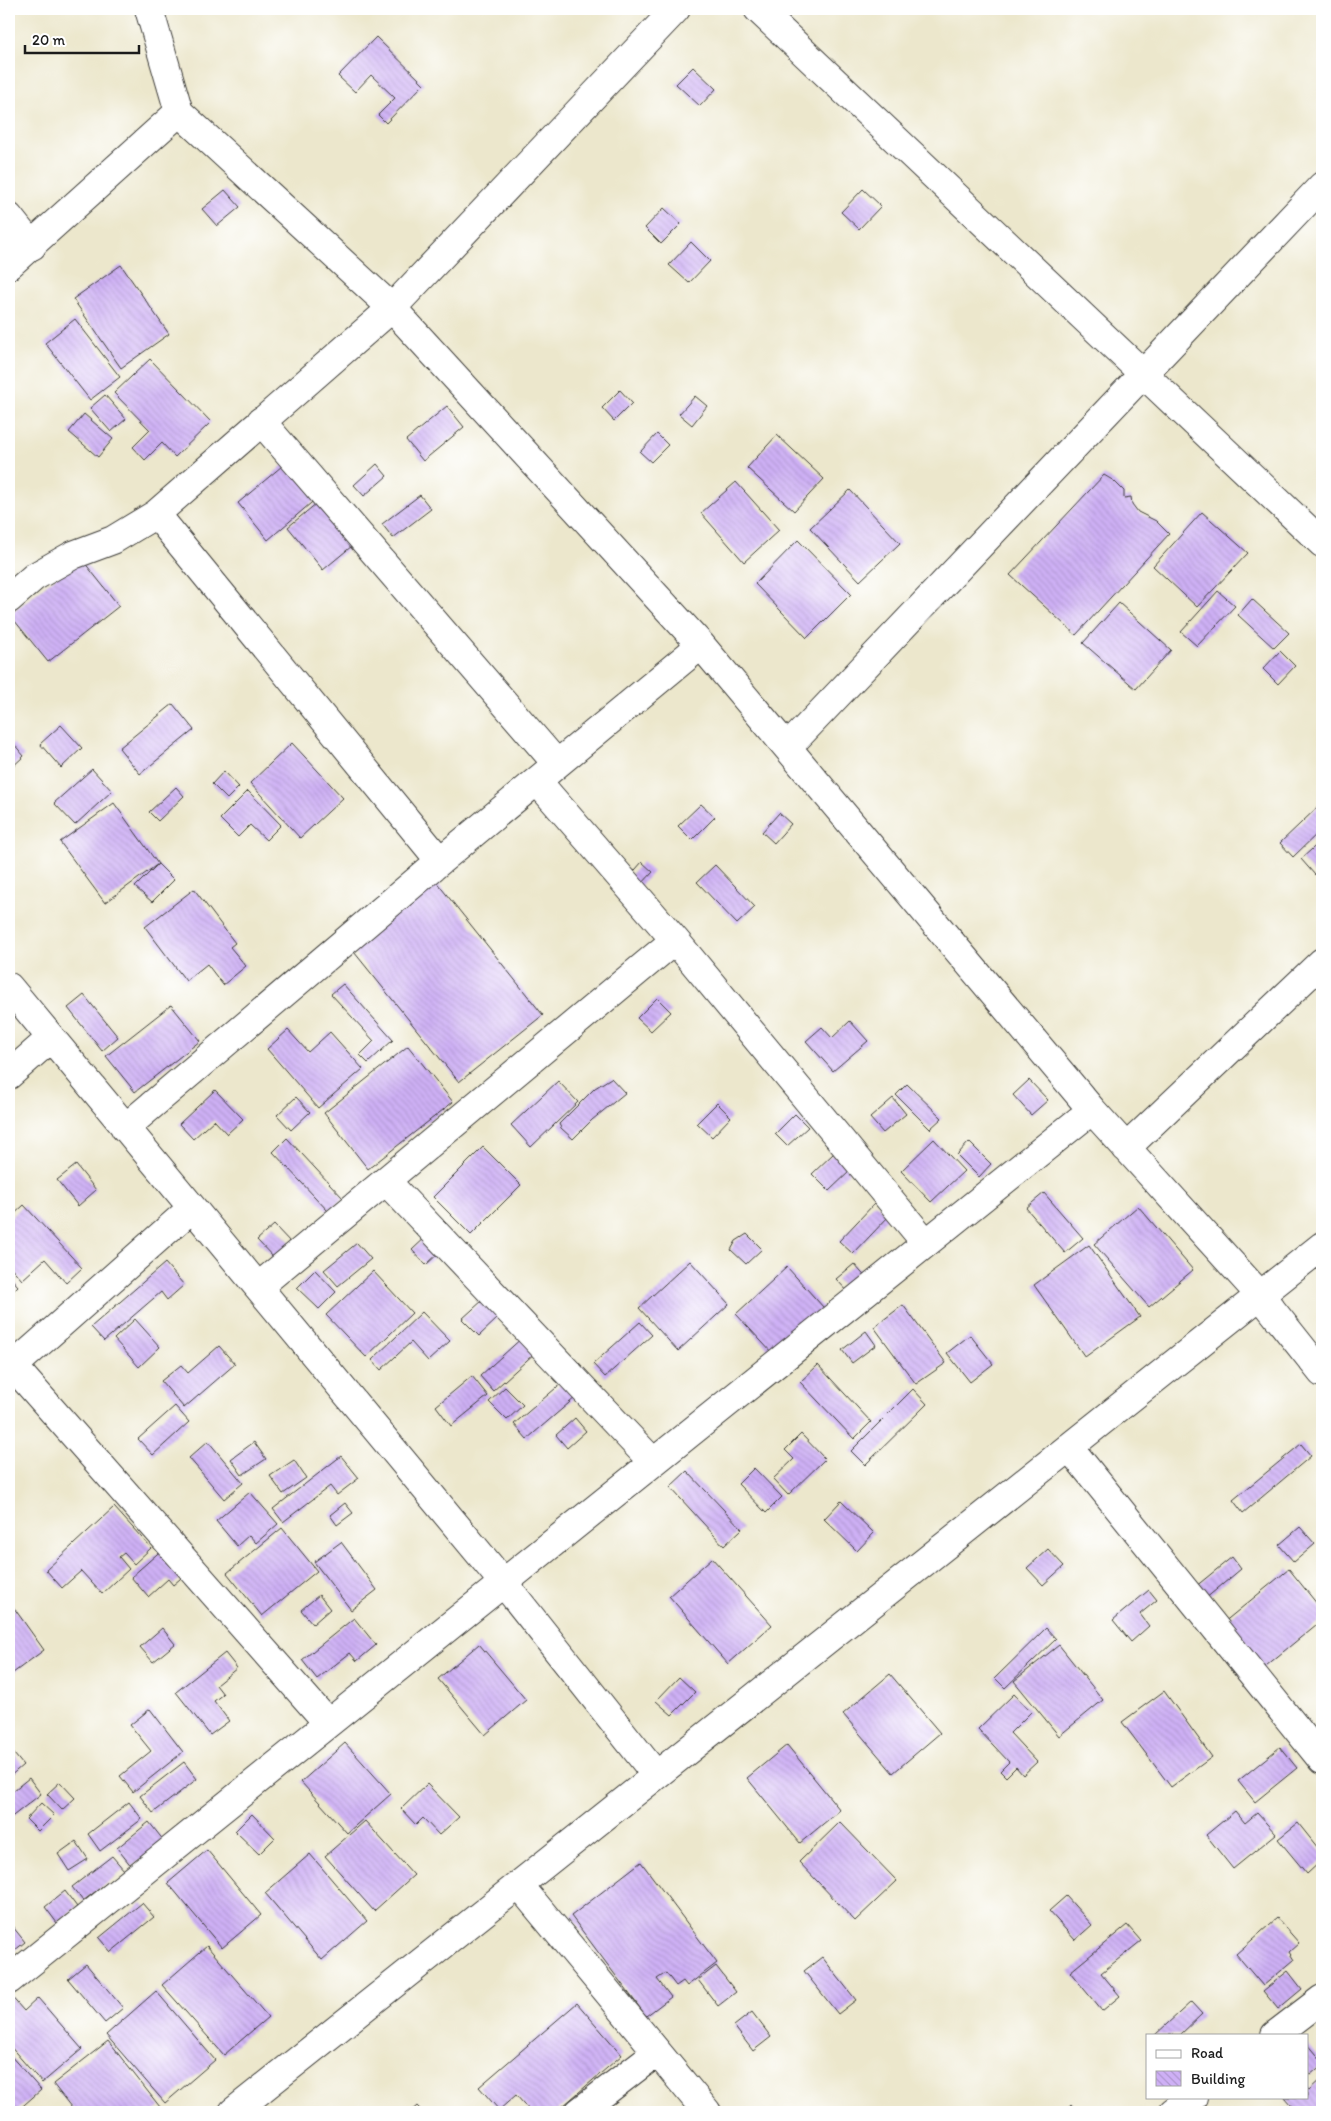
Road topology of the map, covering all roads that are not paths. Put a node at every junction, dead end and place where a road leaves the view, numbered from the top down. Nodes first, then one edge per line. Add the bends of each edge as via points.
1 (149, 9) edge
2 (676, 9) edge
3 (758, 9) edge
4 (178, 112) junction
5 (1322, 186) edge
6 (9, 218) edge
7 (32, 246) junction
8 (9, 265) edge
9 (392, 308) junction
10 (1142, 374) junction
11 (261, 421) junction
12 (156, 514) junction
13 (1322, 543) edge
14 (9, 599) edge
15 (700, 645) junction
16 (788, 747) junction
17 (557, 764) junction
18 (536, 781) junction
19 (440, 861) junction
20 (675, 940) junction
21 (1322, 962) edge
22 (9, 987) edge
23 (51, 1038) junction
24 (9, 1075) edge
25 (1092, 1110) junction
26 (125, 1128) junction
27 (1126, 1148) junction
28 (386, 1180) junction
29 (192, 1208) junction
30 (926, 1243) junction
31 (1322, 1246) edge
32 (258, 1287) junction
33 (1260, 1295) junction
34 (11, 1368) edge
35 (1322, 1373) edge
36 (1069, 1447) junction
37 (653, 1462) junction
38 (503, 1582) junction
39 (328, 1723) junction
40 (1317, 1742) edge
41 (656, 1775) junction
42 (519, 1884) junction
43 (9, 1980) edge
44 (1322, 1999) edge
45 (1276, 2034) edge
46 (657, 2052) junction
47 (1192, 2098) edge
48 (233, 2112) edge
49 (579, 2112) edge
50 (707, 2112) edge
51 (1173, 2112) edge

1 - 4 street
2 - 9 street
3 - 10 street
4 - 7 street
4 - 9 street
5 - 10 street
6 - 7 street
7 - 8 street
9 - 11 street
9 - 15 street
10 - 13 street
10 - 16 street
11 - 12 street
11 - 17 street
12 - 14 street via 113,540 73,555 34,577
12 - 19 street
15 - 16 street
15 - 17 street
16 - 25 street
17 - 18 street
18 - 19 street
18 - 20 street
19 - 26 street
20 - 28 street
20 - 30 street
21 - 27 street
22 - 23 street
23 - 24 street
23 - 26 street
25 - 27 street
25 - 30 street
26 - 29 street
27 - 33 street
28 - 32 street
28 - 37 street
29 - 32 street
29 - 34 street
30 - 37 street
31 - 33 street
32 - 38 street
33 - 35 street
33 - 36 street
34 - 39 street
36 - 40 street
36 - 41 street
37 - 38 street
38 - 39 street
38 - 41 street
39 - 43 street
41 - 42 street
42 - 46 street
42 - 48 street
44 - 45 street
46 - 49 street
46 - 50 street
47 - 51 street

